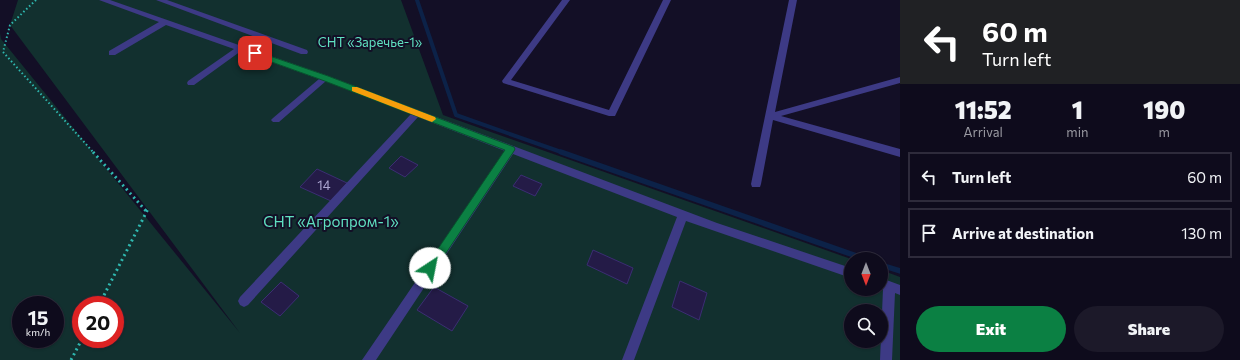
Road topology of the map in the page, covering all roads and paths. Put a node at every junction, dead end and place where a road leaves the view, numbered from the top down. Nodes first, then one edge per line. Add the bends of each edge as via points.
1 (36, 0) edge
2 (103, 0) edge
3 (160, 0) edge
4 (566, 0) edge
5 (667, 0) edge
6 (793, 0) edge
7 (165, 22) junction
8 (240, 48) junction
9 (304, 52) dead end
10 (112, 53) dead end
11 (325, 78) junction
12 (900, 80) edge
13 (191, 83) dead end
14 (417, 113) junction
15 (770, 116) junction
16 (276, 120) dead end
17 (511, 149) junction
18 (900, 153) edge
19 (756, 184) dead end
20 (683, 215) junction
21 (844, 271) edge
22 (890, 286) edge
23 (104, 296) edge
24 (244, 301) dead end
25 (77, 348) edge
26 (71, 360) edge
27 (368, 360) edge
28 (628, 360) edge
29 (886, 360) edge

1 - 23 path via 10,25 3,52 147,211
2 - 7 lane
3 - 9 lane
4 - 5 lane via 506,81 612,114
6 - 15 lane
7 - 8 lane
7 - 10 lane
8 - 11 lane
8 - 13 lane
11 - 14 lane
11 - 16 lane
12 - 15 lane
14 - 17 lane
14 - 24 lane
15 - 18 lane
15 - 19 lane
17 - 20 lane
17 - 27 lane
20 - 21 lane
20 - 28 lane
22 - 29 lane
25 - 26 path

